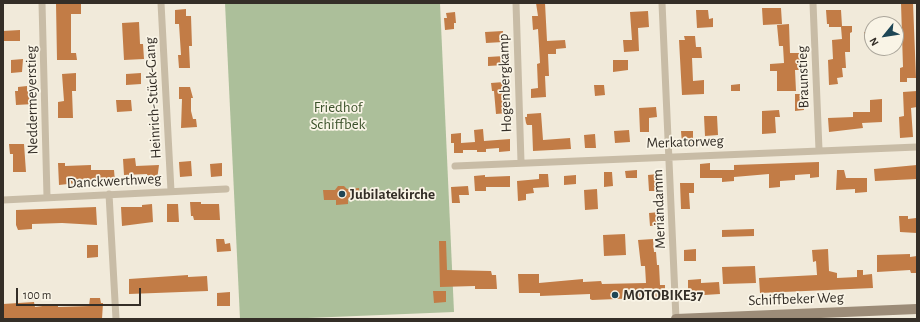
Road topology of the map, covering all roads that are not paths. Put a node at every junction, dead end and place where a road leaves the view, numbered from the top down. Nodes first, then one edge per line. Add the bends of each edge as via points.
1 (42, 3) edge
2 (161, 3) edge
3 (516, 3) edge
4 (662, 3) edge
5 (813, 3) edge
6 (917, 147) edge
7 (819, 150) junction
8 (670, 156) junction
9 (521, 162) junction
10 (455, 166) dead end
11 (226, 189) dead end
12 (171, 191) junction
13 (109, 194) junction
14 (47, 197) junction
15 (3, 200) edge
16 (917, 309) edge
17 (116, 319) edge
18 (676, 319) edge

1 - 14 street, Neddermeyerstieg
2 - 12 street, Heinrich-Stück-Gang
3 - 9 street, Hogenbergkamp
4 - 8 street, Meriandamm
5 - 7 street, Braunstieg
6 - 7 street, Merkatorweg
7 - 8 street, Merkatorweg
8 - 9 street, Merkatorweg
8 - 18 street, Meriandamm
9 - 10 street, Merkatorweg
11 - 12 street, Danckwerthweg
12 - 13 street, Danckwerthweg
13 - 14 street, Danckwerthweg
13 - 17 street
14 - 15 street, Danckwerthweg
16 - 18 main road, Schiffbeker Weg

